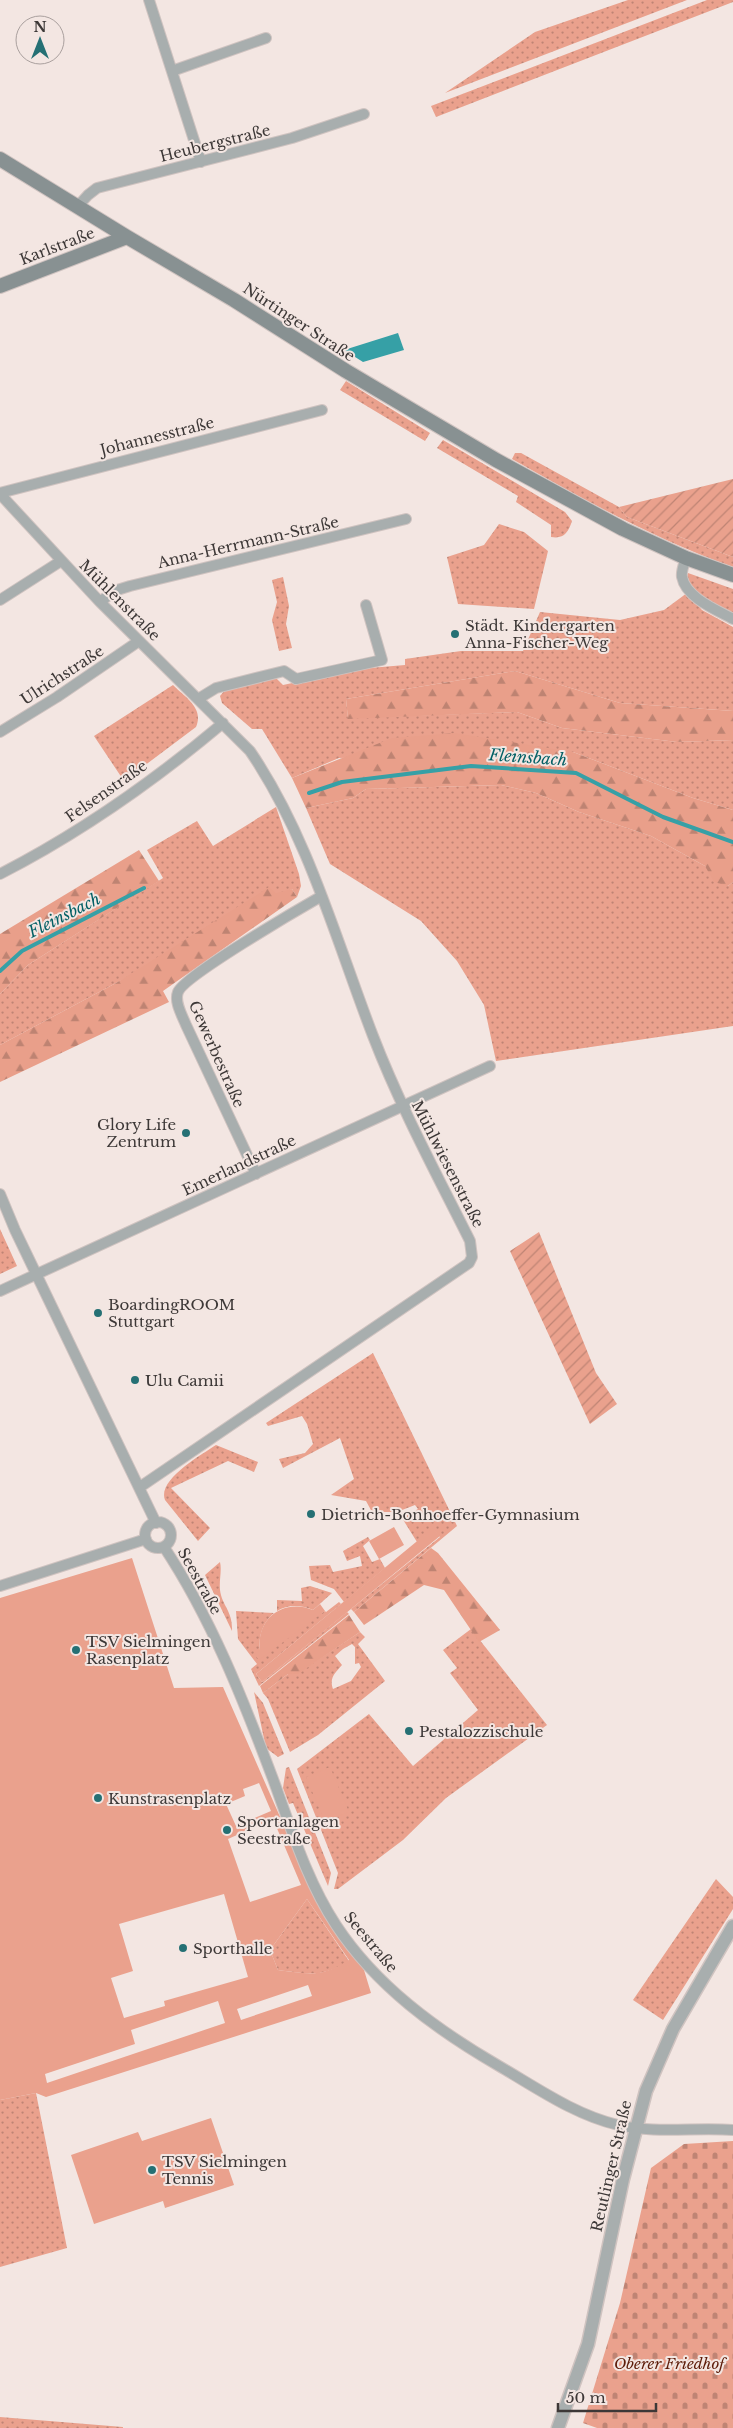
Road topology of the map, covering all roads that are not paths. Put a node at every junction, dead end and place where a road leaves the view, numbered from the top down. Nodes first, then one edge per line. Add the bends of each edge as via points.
1 (149, 0) edge
2 (266, 38) dead end
3 (172, 71) junction
4 (364, 114) dead end
5 (0, 159) edge
6 (201, 162) junction
7 (78, 206) junction
8 (127, 237) junction
9 (0, 286) edge
10 (322, 410) dead end
11 (0, 493) edge
12 (406, 519) dead end
13 (686, 558) junction
14 (61, 561) junction
15 (733, 575) edge
16 (0, 600) edge
17 (100, 602) junction
18 (366, 605) dead end
19 (733, 620) edge
20 (139, 641) junction
21 (198, 699) junction
22 (223, 723) junction
23 (0, 732) edge
24 (0, 874) edge
25 (320, 897) junction
26 (490, 1066) dead end
27 (402, 1107) junction
28 (256, 1174) junction
29 (0, 1194) edge
30 (37, 1275) junction
31 (0, 1291) edge
32 (140, 1487) junction
33 (156, 1523) junction
34 (146, 1539) junction
35 (164, 1547) junction
36 (0, 1586) edge
37 (733, 1926) edge
38 (635, 2127) junction
39 (733, 2130) edge
40 (558, 2428) edge

1 - 3 street
2 - 3 street
3 - 6 street
4 - 6 street, Heubergstraße via 292,138
5 - 7 main road, Nürtinger Straße
6 - 7 street, Heubergstraße via 97,188
7 - 8 main road, Nürtinger Straße
8 - 9 main road, Karlstraße
8 - 13 main road, Nürtinger Straße via 346,371 582,508
10 - 11 street, Johannesstraße
11 - 14 street, Mühlenstraße
12 - 17 street, Anna-Herrmann-Straße via 130,586 114,591
13 - 15 main road, Nürtinger Straße
13 - 19 street via 682,577 686,587
14 - 16 street
14 - 17 street, Mühlenstraße
17 - 20 street, Mühlenstraße
18 - 21 street via 382,660 296,680 284,671 216,688
20 - 21 street, Mühlenstraße
20 - 23 street, Ulrichstraße
21 - 22 street, Mühlenstraße
22 - 24 street, Felsenstraße via 114,806
22 - 25 street, Mühlwiesenstraße via 250,751 275,790
25 - 27 street, Mühlwiesenstraße
25 - 28 street, Gewerbestraße via 208,966 178,991 177,1002 186,1025
26 - 27 street, Emerlandstraße
27 - 28 street, Emerlandstraße
27 - 32 street, Mühlwiesenstraße via 470,1241 472,1257 469,1263
28 - 30 street, Emerlandstraße
29 - 30 street, Seestraße
30 - 31 street, Emerlandstraße
30 - 32 street, Seestraße
32 - 33 street, Seestraße
33 - 34 street via 146,1530
33 - 35 street, Seestraße via 164,1524 171,1533 170,1541
34 - 35 street, Seestraße via 151,1546
34 - 36 street
35 - 38 street, Seestraße via 188,1584 223,1656 312,1882 349,1943 399,1996 474,2051 583,2113
37 - 38 street, Reutlinger Straße via 673,2029
38 - 39 street, Seestraße
38 - 40 street, Reutlinger Straße via 588,2344

